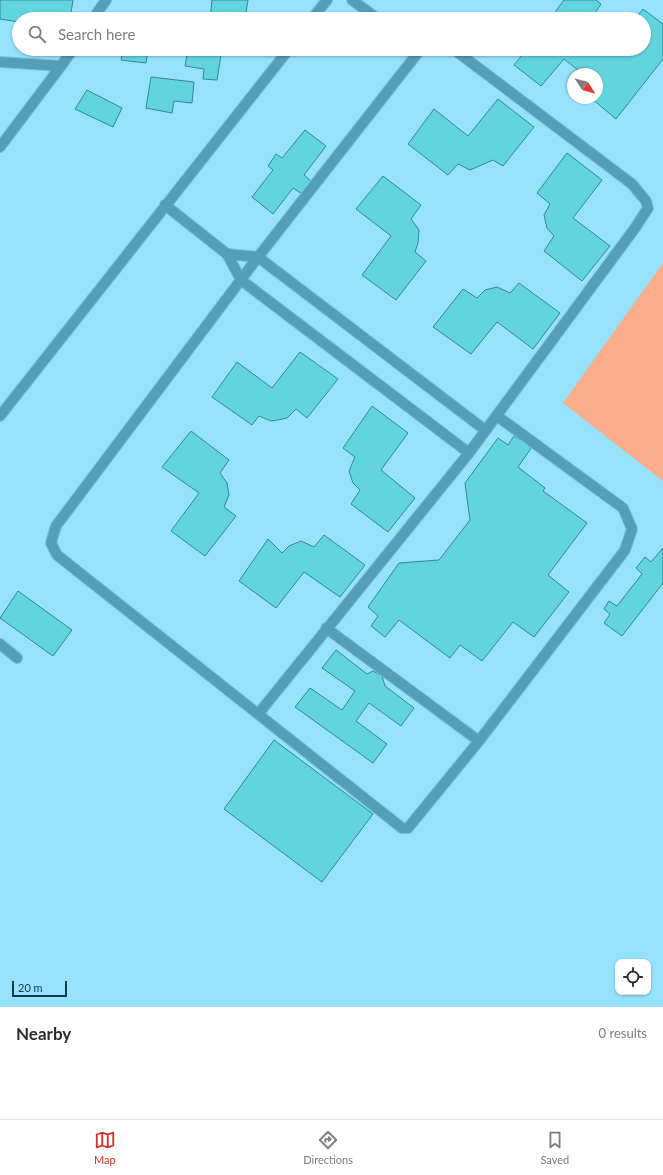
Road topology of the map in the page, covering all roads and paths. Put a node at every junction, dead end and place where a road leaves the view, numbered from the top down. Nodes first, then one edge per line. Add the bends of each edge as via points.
1 (106, 0) edge
2 (327, 0) edge
3 (352, 0) edge
4 (98, 12) edge
5 (318, 12) edge
6 (368, 12) edge
7 (68, 56) edge
8 (283, 56) edge
9 (416, 56) edge
10 (463, 56) edge
11 (0, 62) edge
12 (61, 66) junction
13 (0, 147) edge
14 (165, 205) junction
15 (227, 254) junction
16 (258, 258) junction
17 (241, 280) junction
18 (0, 416) edge
19 (497, 416) junction
20 (485, 430) junction
21 (469, 453) junction
22 (326, 628) junction
23 (0, 644) edge
24 (17, 658) dead end
25 (259, 713) junction
26 (479, 741) junction

1 - 4 street
2 - 5 street
3 - 6 street
7 - 12 street
8 - 14 street
9 - 16 street
10 - 19 street via 632,184 646,201 648,208
11 - 12 street
12 - 13 street
14 - 15 street
14 - 18 street
15 - 16 street
15 - 17 street
16 - 17 street
16 - 20 street
17 - 21 street
17 - 25 street via 56,526 51,543 56,555
19 - 20 street
19 - 26 street via 623,508 632,529 625,550
20 - 21 street
21 - 22 street
22 - 25 street
22 - 26 street
23 - 24 street
25 - 26 street via 402,828 412,825

